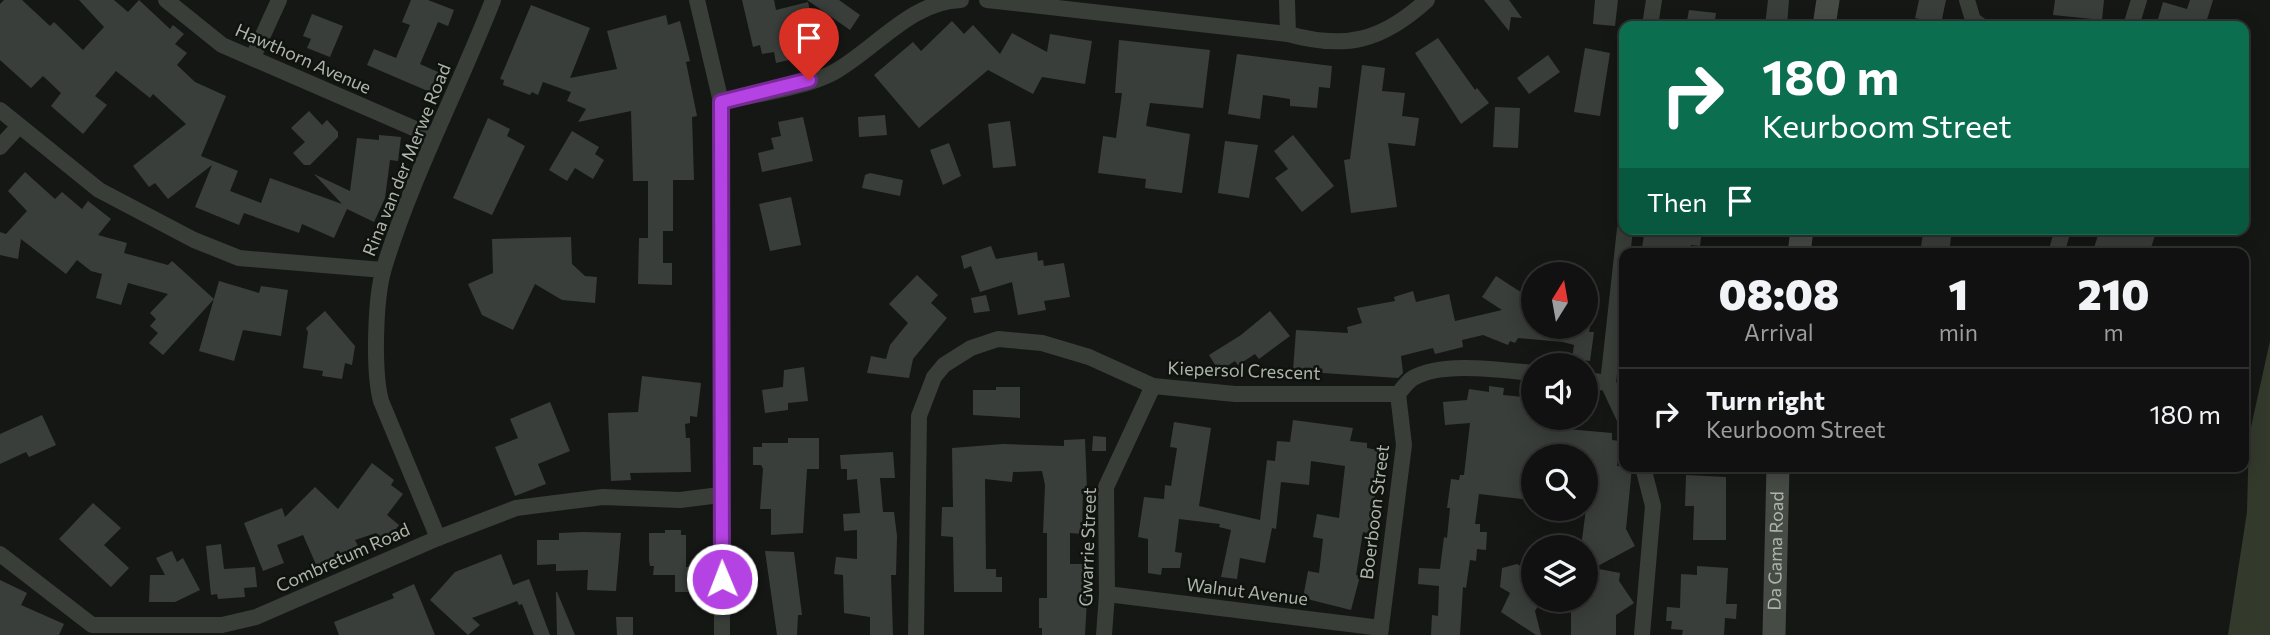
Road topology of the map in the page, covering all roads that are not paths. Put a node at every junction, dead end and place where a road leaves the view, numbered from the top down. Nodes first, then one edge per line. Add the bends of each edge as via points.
1 (166, 0) edge
2 (279, 0) edge
3 (493, 0) edge
4 (697, 0) edge
5 (961, 0) edge
6 (987, 0) edge
7 (1287, 0) edge
8 (1427, 0) edge
9 (1654, 0) edge
10 (1828, 0) edge
11 (1967, 0) edge
12 (2139, 0) edge
13 (914, 7) edge
14 (1651, 21) edge
15 (1825, 21) edge
16 (1974, 21) edge
17 (2133, 21) edge
18 (1288, 34) junction
19 (253, 57) junction
20 (721, 102) junction
21 (0, 110) edge
22 (19, 126) junction
23 (434, 137) junction
24 (0, 147) edge
25 (383, 270) junction
26 (1619, 283) edge
27 (1521, 372) edge
28 (1598, 382) edge
29 (1608, 383) junction
30 (1153, 386) junction
31 (1398, 394) junction
32 (1619, 407) edge
33 (1644, 472) edge
34 (1778, 472) edge
35 (720, 495) junction
36 (438, 538) junction
37 (0, 554) edge
38 (1108, 594) junction
39 (90, 630) edge
40 (1380, 631) edge
41 (722, 635) edge
42 (916, 635) edge
43 (1104, 635) edge
44 (1642, 635) edge
45 (1774, 635) edge

1 - 19 street, Hawthorn Avenue via 222,45
2 - 19 street
3 - 23 street, Rina van der Merwe Road
4 - 20 street
5 - 13 street
6 - 18 street
7 - 18 street
8 - 18 street via 1408,17 1360,40 1319,43
9 - 14 street
10 - 15 street
11 - 16 street
12 - 17 street
13 - 20 street via 834,73
19 - 23 street, Hawthorn Avenue
20 - 35 street
21 - 22 street
22 - 24 street
22 - 25 street via 99,190 239,258
23 - 25 street, Rina van der Merwe Road
25 - 36 street, Rina van der Merwe Road via 376,380
26 - 29 street
27 - 31 street via 1473,368 1436,372 1413,378
28 - 29 street
29 - 32 street
30 - 31 street, Kiepersol Crescent via 1235,394
30 - 38 street, Gwarrie Street via 1106,487
30 - 42 street, Kiepersol Crescent via 1089,357 1042,343 998,339 971,348 944,365 934,377 919,416
31 - 40 street, Boerboon Street via 1404,445
33 - 44 street via 1653,506
34 - 45 street, Da Gama Road
35 - 36 street, Combretum Road via 680,500 603,497 516,508
35 - 41 street
36 - 39 street, Combretum Road via 256,617 222,625
37 - 39 street, Combretum Road
38 - 40 street, Walnut Avenue
38 - 43 street, Gwarrie Street

